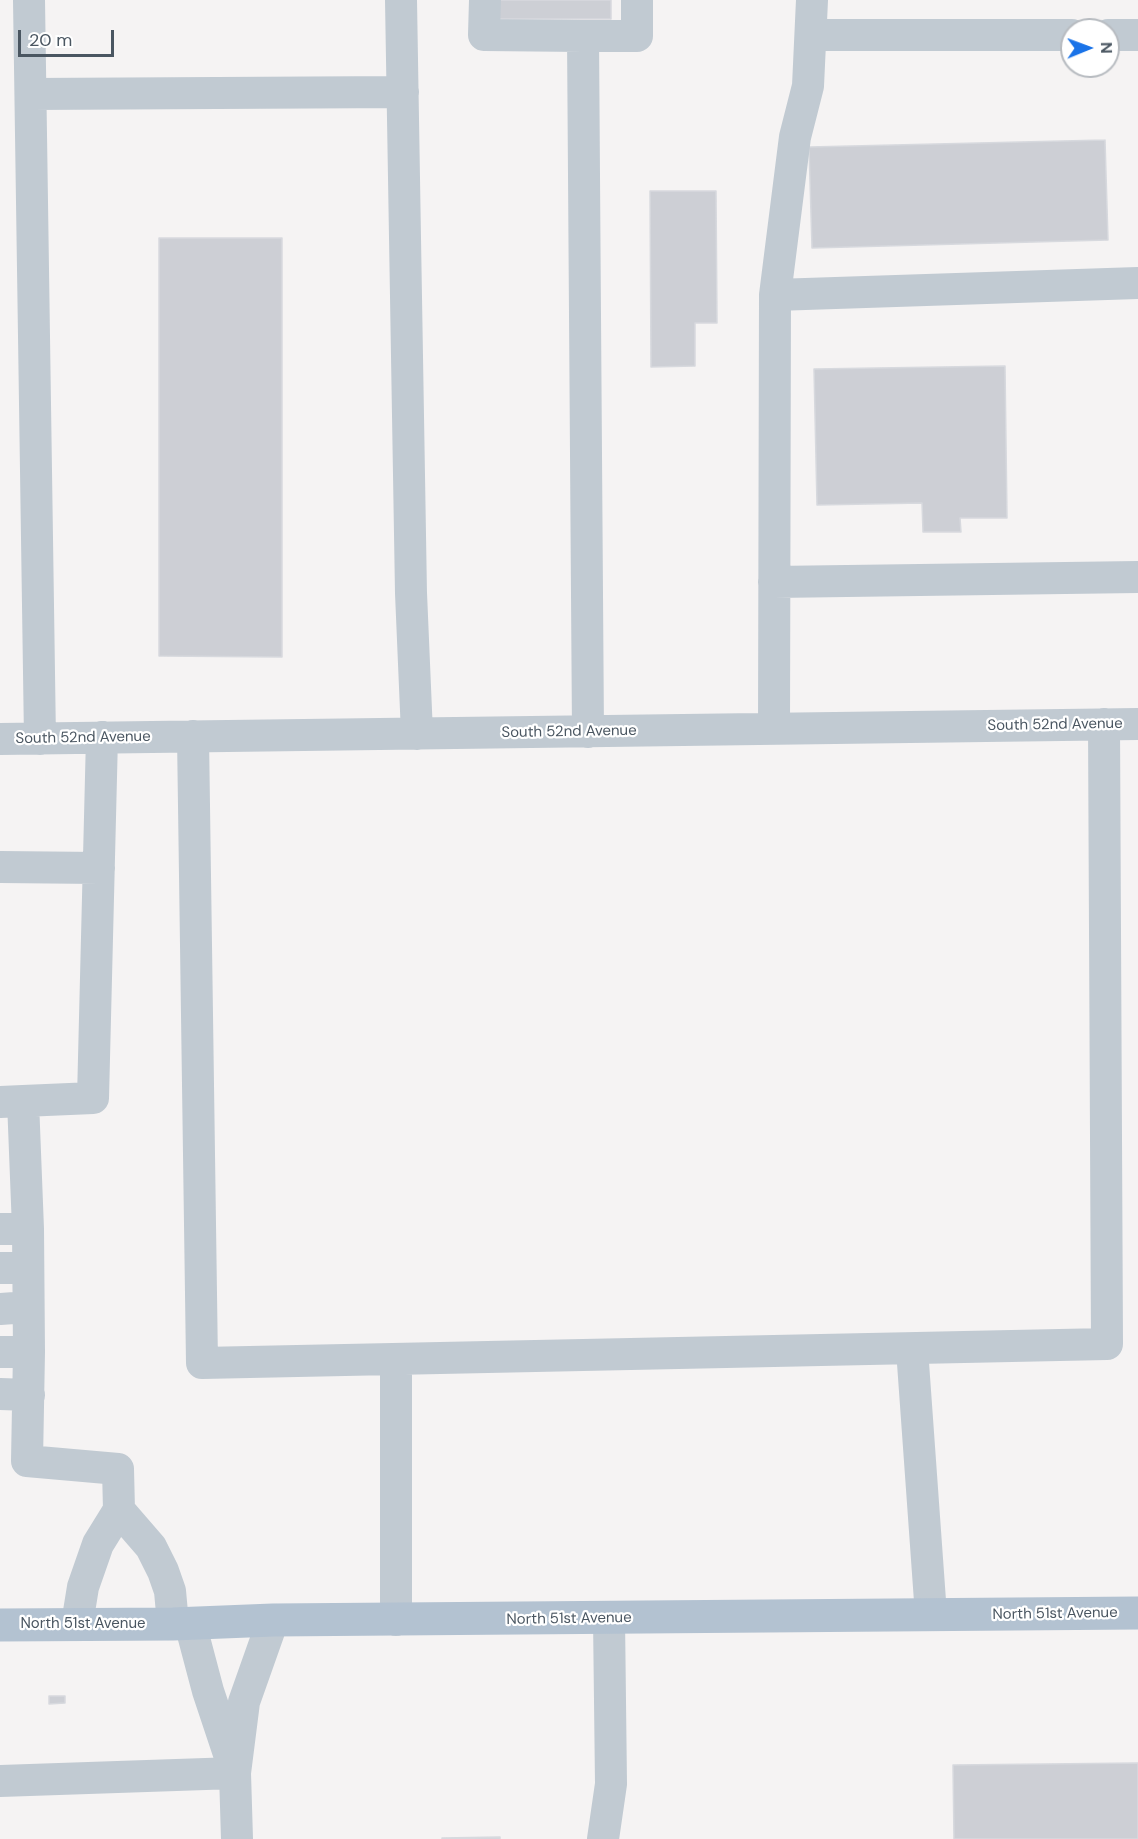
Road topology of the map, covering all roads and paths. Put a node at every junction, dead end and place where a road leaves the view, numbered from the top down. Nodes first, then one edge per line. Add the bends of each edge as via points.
1 (29, 0) edge
2 (401, 0) edge
3 (485, 0) edge
4 (637, 0) edge
5 (812, 0) edge
6 (811, 35) junction
7 (1060, 35) edge
8 (1120, 35) edge
9 (1138, 35) edge
10 (583, 36) junction
11 (403, 92) junction
12 (31, 94) junction
13 (1138, 284) edge
14 (775, 295) junction
15 (1138, 577) edge
16 (774, 582) junction
17 (1104, 724) junction
18 (1138, 724) edge
19 (774, 729) junction
20 (588, 732) junction
21 (417, 734) junction
22 (193, 736) junction
23 (102, 737) junction
24 (0, 739) edge
25 (40, 739) junction
26 (0, 867) edge
27 (99, 868) junction
28 (11, 1102) edge
29 (12, 1183) edge
30 (14, 1229) edge
31 (14, 1268) edge
32 (14, 1308) edge
33 (912, 1349) junction
34 (15, 1352) edge
35 (396, 1360) junction
36 (15, 1395) edge
37 (13, 1461) edge
38 (119, 1510) junction
39 (1138, 1613) edge
40 (931, 1615) junction
41 (609, 1618) junction
42 (273, 1620) junction
43 (396, 1620) junction
44 (181, 1623) junction
45 (77, 1624) junction
46 (0, 1625) edge
47 (236, 1773) junction
48 (0, 1781) edge
49 (237, 1839) edge
50 (603, 1839) edge

1 - 12 street
2 - 11 street
3 - 10 street via 484,35
4 - 10 street via 637,36
5 - 6 street
6 - 7 street
6 - 14 street via 808,86 795,137
8 - 9 street
10 - 20 street
11 - 12 street
11 - 21 street
12 - 25 street
13 - 14 street
14 - 16 street
15 - 16 street
16 - 19 street
17 - 18 street, South 52nd Avenue
17 - 19 street, South 52nd Avenue
17 - 33 street via 1107,1344
19 - 20 street, South 52nd Avenue
20 - 21 street, South 52nd Avenue
21 - 22 street, South 52nd Avenue
22 - 23 street, South 52nd Avenue
22 - 35 street via 202,1363
23 - 25 street, South 52nd Avenue
23 - 27 street
24 - 25 street, South 52nd Avenue
26 - 27 street
27 - 28 street via 93,1098
28 - 29 street
29 - 30 street
30 - 31 street
31 - 32 street
32 - 34 street
33 - 35 street
33 - 40 street
34 - 36 street
35 - 43 street
36 - 37 street
37 - 38 street via 118,1468
38 - 44 street via 151,1547
38 - 45 street via 98,1544 83,1587
39 - 40 main road, North 51st Avenue
40 - 41 main road, North 51st Avenue
41 - 43 main road, North 51st Avenue
41 - 50 street via 612,1784
42 - 43 main road, North 51st Avenue
42 - 44 main road, North 51st Avenue
42 - 47 street via 244,1702
44 - 45 main road, North 51st Avenue
44 - 47 street
45 - 46 main road, North 51st Avenue
47 - 48 street
47 - 49 street

